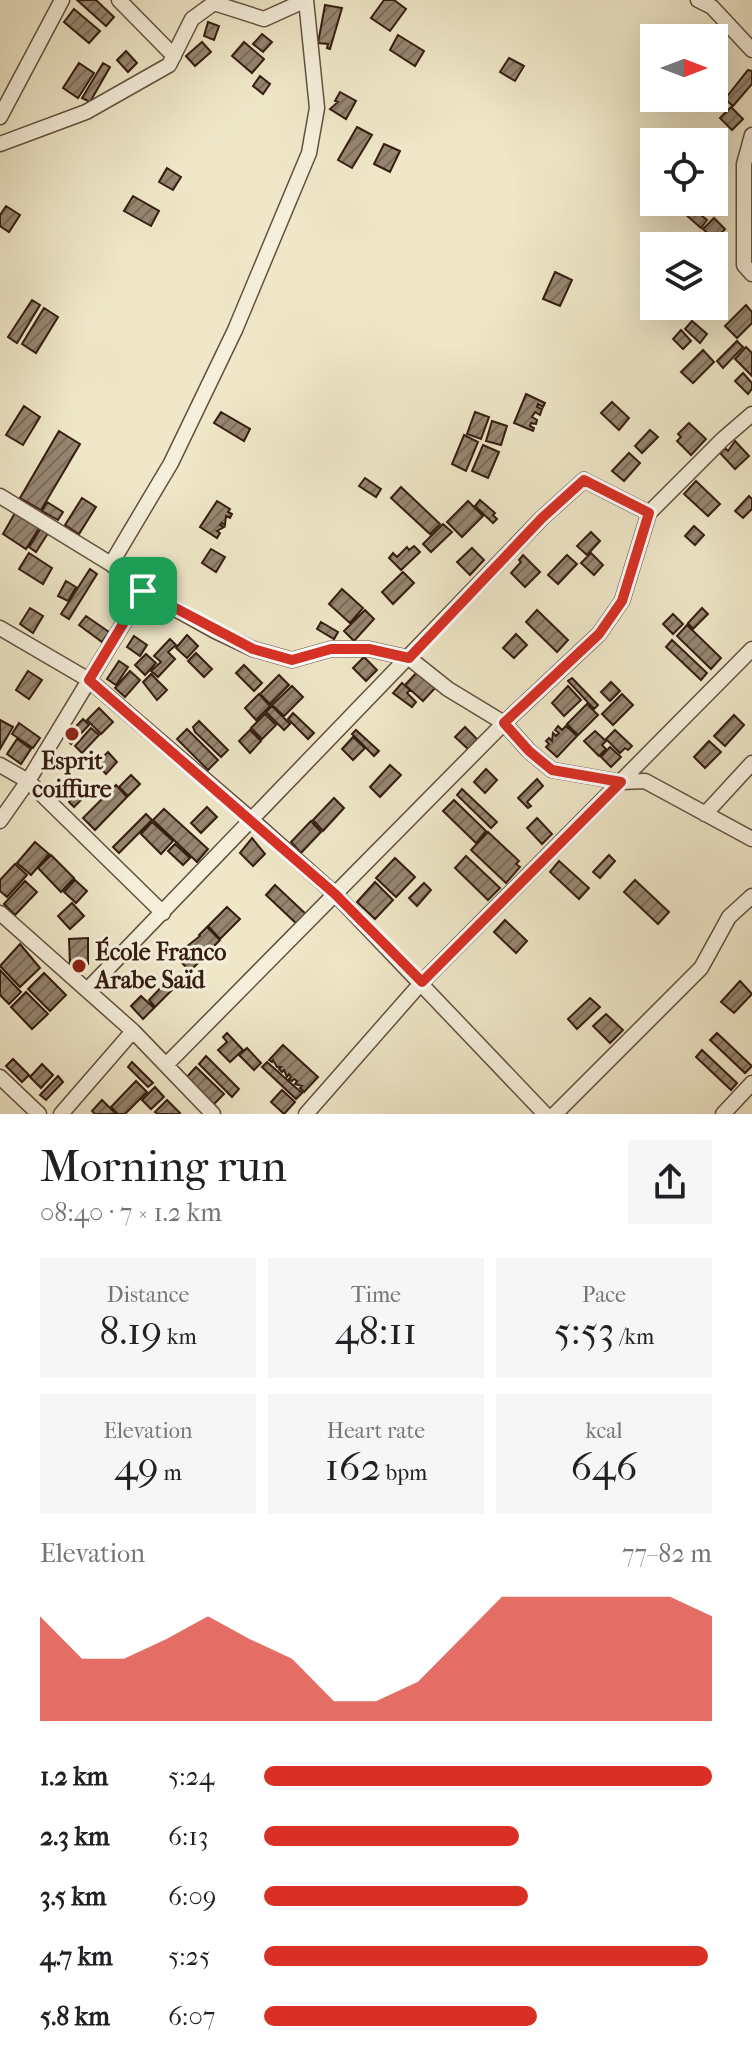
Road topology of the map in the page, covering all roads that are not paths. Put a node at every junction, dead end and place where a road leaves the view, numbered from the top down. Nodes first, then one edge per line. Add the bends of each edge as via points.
1 (62, 0) edge
2 (119, 0) edge
3 (306, 0) edge
4 (698, 0) edge
5 (213, 1) edge
6 (752, 50) edge
7 (174, 56) junction
8 (0, 117) edge
9 (752, 135) edge
10 (0, 144) edge
11 (752, 274) edge
12 (752, 414) edge
13 (0, 496) edge
14 (649, 513) junction
15 (111, 564) junction
16 (143, 591) junction
17 (0, 628) edge
18 (752, 649) edge
19 (409, 658) junction
20 (89, 680) junction
21 (504, 723) junction
22 (752, 763) edge
23 (0, 765) edge
24 (28, 781) junction
25 (621, 782) junction
26 (705, 814) junction
27 (252, 820) junction
28 (0, 821) edge
29 (752, 839) edge
30 (335, 894) junction
31 (752, 896) edge
32 (0, 913) edge
33 (163, 913) junction
34 (422, 982) junction
35 (87, 990) junction
36 (133, 1031) junction
37 (166, 1065) junction
38 (0, 1077) edge
39 (752, 1083) edge
40 (39, 1114) edge
41 (61, 1114) edge
42 (213, 1114) edge
43 (306, 1114) edge
44 (545, 1114) edge
45 (555, 1114) edge
46 (723, 1114) edge

1 - 8 street
2 - 7 street
3 - 5 street via 264,19
3 - 15 street via 317,108 309,153 216,370 171,463
4 - 6 street via 712,7
5 - 7 street via 192,19
7 - 10 street via 169,65 86,112
9 - 11 street via 744,164 744,265
12 - 14 street
13 - 15 street
14 - 19 street via 584,480
14 - 21 street via 622,601 599,634
15 - 16 street
16 - 19 street via 253,649 292,660 331,649 369,649
16 - 20 street
17 - 20 street
18 - 25 street
19 - 21 street
19 - 27 street
20 - 24 street
20 - 27 street
21 - 25 street via 552,770
21 - 30 street
22 - 26 street
23 - 24 street
24 - 28 street
24 - 33 street
25 - 26 street via 645,781
25 - 34 street
26 - 29 street
27 - 30 street
27 - 33 street
30 - 34 street
30 - 37 street
31 - 45 street via 729,917 701,968
32 - 35 street
33 - 35 street
34 - 43 street
34 - 44 street
35 - 36 street
36 - 37 street
36 - 41 street
37 - 42 street
38 - 40 street
39 - 46 street

